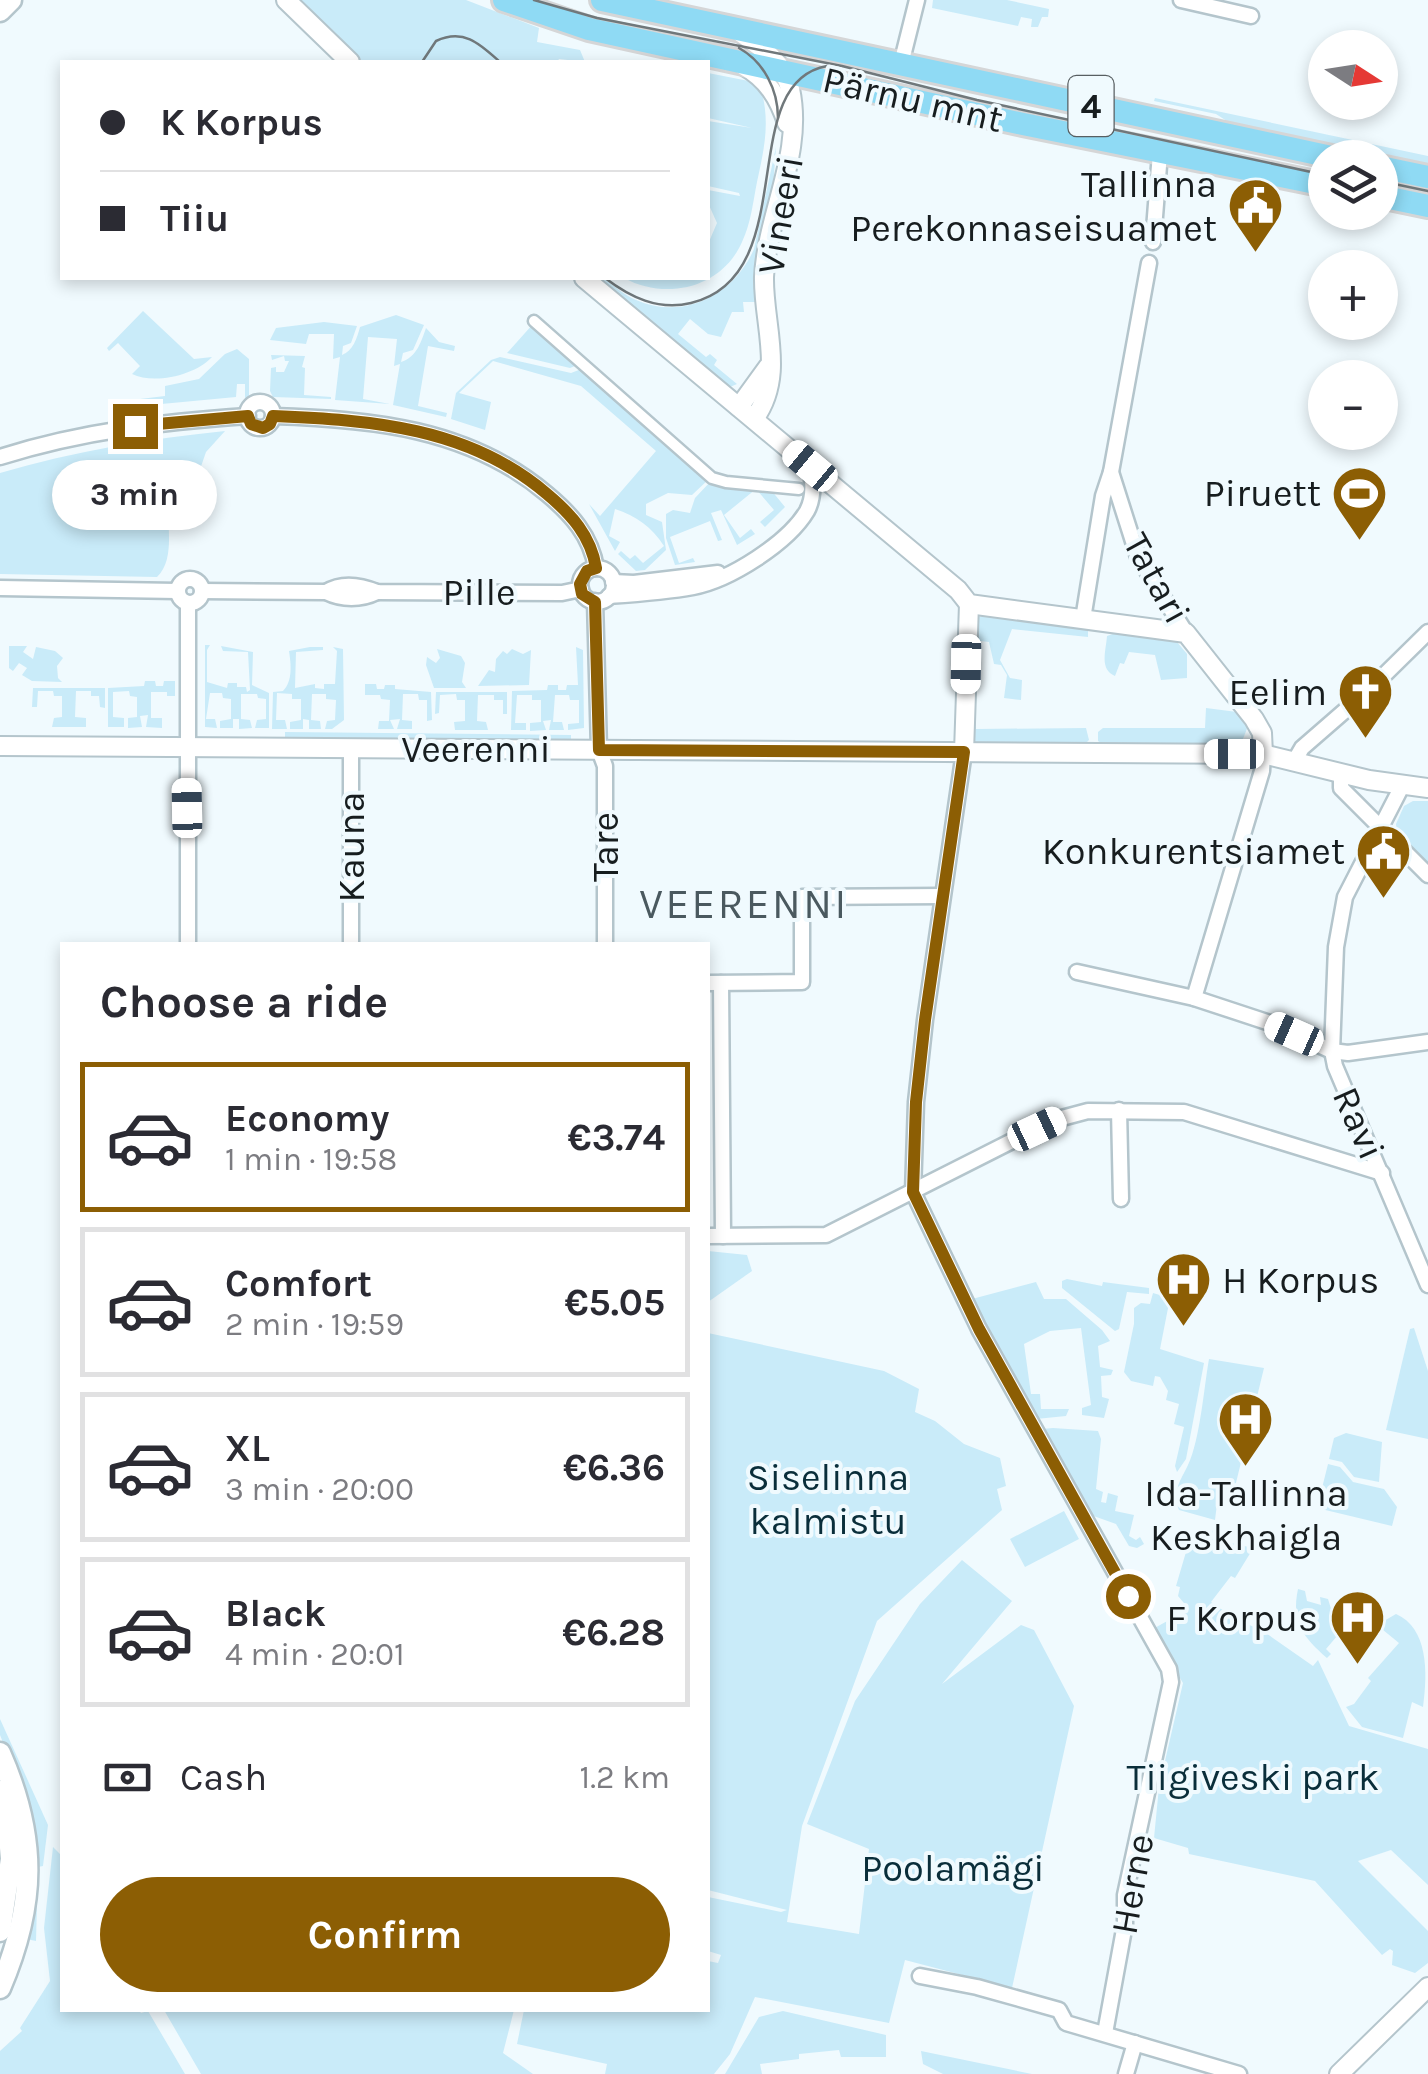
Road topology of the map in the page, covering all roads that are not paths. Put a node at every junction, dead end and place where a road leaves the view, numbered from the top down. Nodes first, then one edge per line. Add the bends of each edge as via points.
1 (11, 0) edge
2 (286, 0) edge
3 (504, 0) edge
4 (602, 0) edge
5 (918, 0) edge
6 (1180, 0) edge
7 (0, 11) edge
8 (1251, 16) dead end
9 (733, 26) junction
10 (348, 60) edge
11 (734, 60) junction
12 (901, 64) junction
13 (783, 70) junction
14 (814, 76) junction
15 (794, 140) junction
16 (1308, 152) edge
17 (1160, 153) junction
18 (1398, 171) edge
19 (1428, 177) edge
20 (1308, 182) edge
21 (1398, 200) edge
22 (1428, 206) edge
23 (1153, 242) dead end
24 (1148, 263) dead end
25 (586, 280) edge
26 (534, 321) dead end
27 (772, 362) junction
28 (738, 407) junction
29 (754, 418) junction
30 (0, 457) edge
31 (810, 466) junction
32 (1111, 472) junction
33 (837, 488) junction
34 (798, 489) dead end
35 (809, 507) junction
36 (596, 568) junction
37 (0, 588) edge
38 (580, 589) junction
39 (177, 591) junction
40 (202, 591) junction
41 (606, 593) junction
42 (188, 603) junction
43 (970, 604) junction
44 (1083, 619) junction
45 (1186, 632) junction
46 (1428, 632) edge
47 (0, 746) edge
48 (187, 747) junction
49 (351, 748) junction
50 (599, 750) junction
51 (964, 752) junction
52 (1262, 754) junction
53 (1295, 760) junction
54 (1341, 774) junction
55 (1402, 786) junction
56 (1428, 788) edge
57 (1382, 829) junction
58 (1428, 876) edge
59 (942, 896) junction
60 (188, 942) edge
61 (351, 942) edge
62 (605, 942) edge
63 (1077, 972) dead end
64 (714, 983) edge
65 (1194, 998) junction
66 (1428, 1042) edge
67 (1332, 1050) junction
68 (1119, 1110) junction
69 (1370, 1148) junction
70 (1341, 1161) junction
71 (1382, 1173) junction
72 (913, 1192) junction
73 (1121, 1199) dead end
74 (715, 1236) edge
75 (1428, 1285) edge
76 (0, 1753) edge
77 (0, 1769) edge
78 (0, 1931) edge
79 (920, 1976) dead end
80 (1428, 1987) edge
81 (0, 1988) edge
82 (1105, 2033) junction
83 (1135, 2042) junction
84 (1126, 2074) edge
85 (1238, 2074) edge
86 (1339, 2074) edge

1 - 7 main road
2 - 10 street
3 - 11 main road, Pärnu mnt / 4 via 589,28
4 - 9 main road, Pärnu mnt / 4
5 - 12 street
6 - 8 street
9 - 12 main road, Pärnu mnt / 4
9 - 13 street
11 - 13 main road, Pärnu mnt / 4
11 - 15 street via 774,93
12 - 16 main road, Pärnu mnt / 4
13 - 14 main road, Pärnu mnt / 4
13 - 15 street, Vineeri
14 - 15 street
14 - 17 main road, Pärnu mnt / 4
15 - 27 street, Vineeri via 764,277
17 - 20 main road, Pärnu mnt / 4
17 - 23 street
18 - 19 main road
21 - 22 main road
24 - 32 street, Tatari
25 - 28 street
26 - 34 street via 712,478
27 - 28 street
27 - 29 street, Vineeri
28 - 29 street
29 - 31 street
30 - 36 street via 84,434 248,416 263,428 273,416 397,426 443,436 532,481 570,513 593,548
31 - 33 street
31 - 35 street
32 - 44 street
32 - 45 street, Tatari via 1138,557
33 - 35 street
33 - 43 street
35 - 41 street via 769,550 729,572 634,583
36 - 38 street via 584,575
36 - 41 street via 609,574
37 - 39 street
38 - 40 street, Pille
38 - 41 street via 586,597
39 - 40 street via 190,578
39 - 42 street
40 - 42 street
41 - 50 street, Tare
42 - 48 street
43 - 44 street
43 - 51 street, Herne
44 - 45 street
45 - 52 street, Tatari via 1254,719
46 - 53 street
47 - 48 street, Veerenni
48 - 49 street, Veerenni
48 - 60 street
49 - 50 street, Veerenni
49 - 61 street, Kauna
50 - 51 street, Veerenni
50 - 62 street, Tare via 605,766
51 - 52 street, Veerenni
51 - 59 street, Herne
52 - 53 street, Veerenni
52 - 65 street
53 - 54 street, Veerenni
54 - 55 street, Veerenni
54 - 57 street via 1341,788
55 - 56 street, Veerenni
55 - 57 street, Ravi
57 - 58 street
57 - 67 street, Ravi via 1345,897
59 - 64 street via 802,897 802,982
59 - 72 street, Herne via 916,1102
63 - 65 street
64 - 74 street
65 - 67 street
66 - 67 street
67 - 69 street, Ravi
68 - 70 street via 1184,1112
68 - 72 street via 1058,1119
68 - 73 street
69 - 70 street
69 - 71 street, Ravi
70 - 71 street
71 - 75 street, Ravi
72 - 74 street via 826,1235
72 - 82 street, Herne via 979,1329 1169,1669
76 - 81 main road via 25,1823 30,1870 18,1941
77 - 78 main road via 12,1858
79 - 82 street via 1060,2010 1066,2023
80 - 86 street
82 - 83 street
83 - 84 street
83 - 85 street

